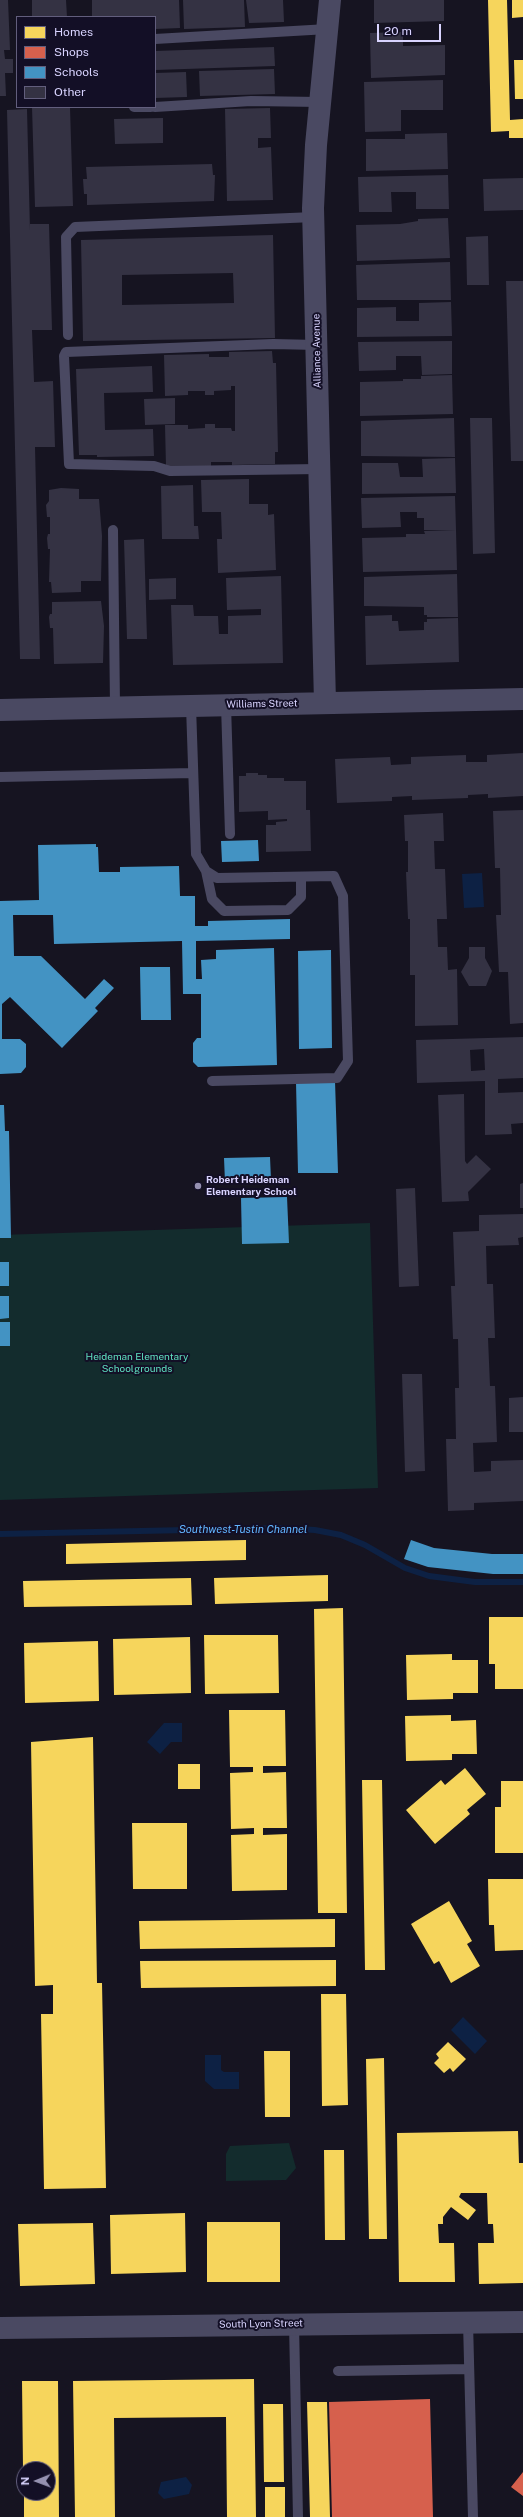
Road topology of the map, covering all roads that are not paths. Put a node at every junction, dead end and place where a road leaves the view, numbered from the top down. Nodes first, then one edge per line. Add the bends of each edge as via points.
1 (330, 0) edge
2 (328, 29) junction
3 (156, 39) edge
4 (320, 102) junction
5 (156, 107) edge
6 (314, 217) junction
7 (68, 335) dead end
8 (317, 345) junction
9 (320, 469) junction
10 (113, 530) dead end
11 (523, 699) edge
12 (325, 703) junction
13 (226, 705) junction
14 (191, 706) junction
15 (115, 707) junction
16 (0, 710) edge
17 (193, 773) junction
18 (0, 777) edge
19 (230, 834) dead end
20 (206, 871) junction
21 (301, 876) junction
22 (212, 1081) dead end
23 (468, 2322) junction
24 (523, 2322) edge
25 (294, 2324) junction
26 (0, 2328) edge
27 (469, 2369) junction
28 (338, 2371) dead end
29 (298, 2517) edge
30 (473, 2517) edge

1 - 2 street, Alliance Avenue
2 - 3 lane
2 - 4 street, Alliance Avenue
4 - 5 lane via 251,101
4 - 6 street, Alliance Avenue
6 - 7 lane via 75,227 66,237
6 - 8 street, Alliance Avenue
8 - 9 street, Alliance Avenue
8 - 9 lane via 273,344 66,352 64,356 68,464 154,466 170,471
9 - 12 street, Alliance Avenue
10 - 15 lane
11 - 12 street, Williams Street
12 - 13 street, Williams Street
13 - 14 street, Williams Street
13 - 19 lane
14 - 15 street, Williams Street
14 - 17 lane
15 - 16 street, Williams Street
17 - 18 lane
17 - 20 lane via 196,854
20 - 21 lane via 217,878
20 - 21 lane via 212,899 224,911 288,910 301,897
21 - 22 lane via 334,876 343,896 348,1061 337,1078
23 - 24 street, South Lyon Street
23 - 25 street, South Lyon Street
23 - 27 lane
25 - 26 street, South Lyon Street
25 - 29 lane
27 - 28 lane
27 - 30 lane

